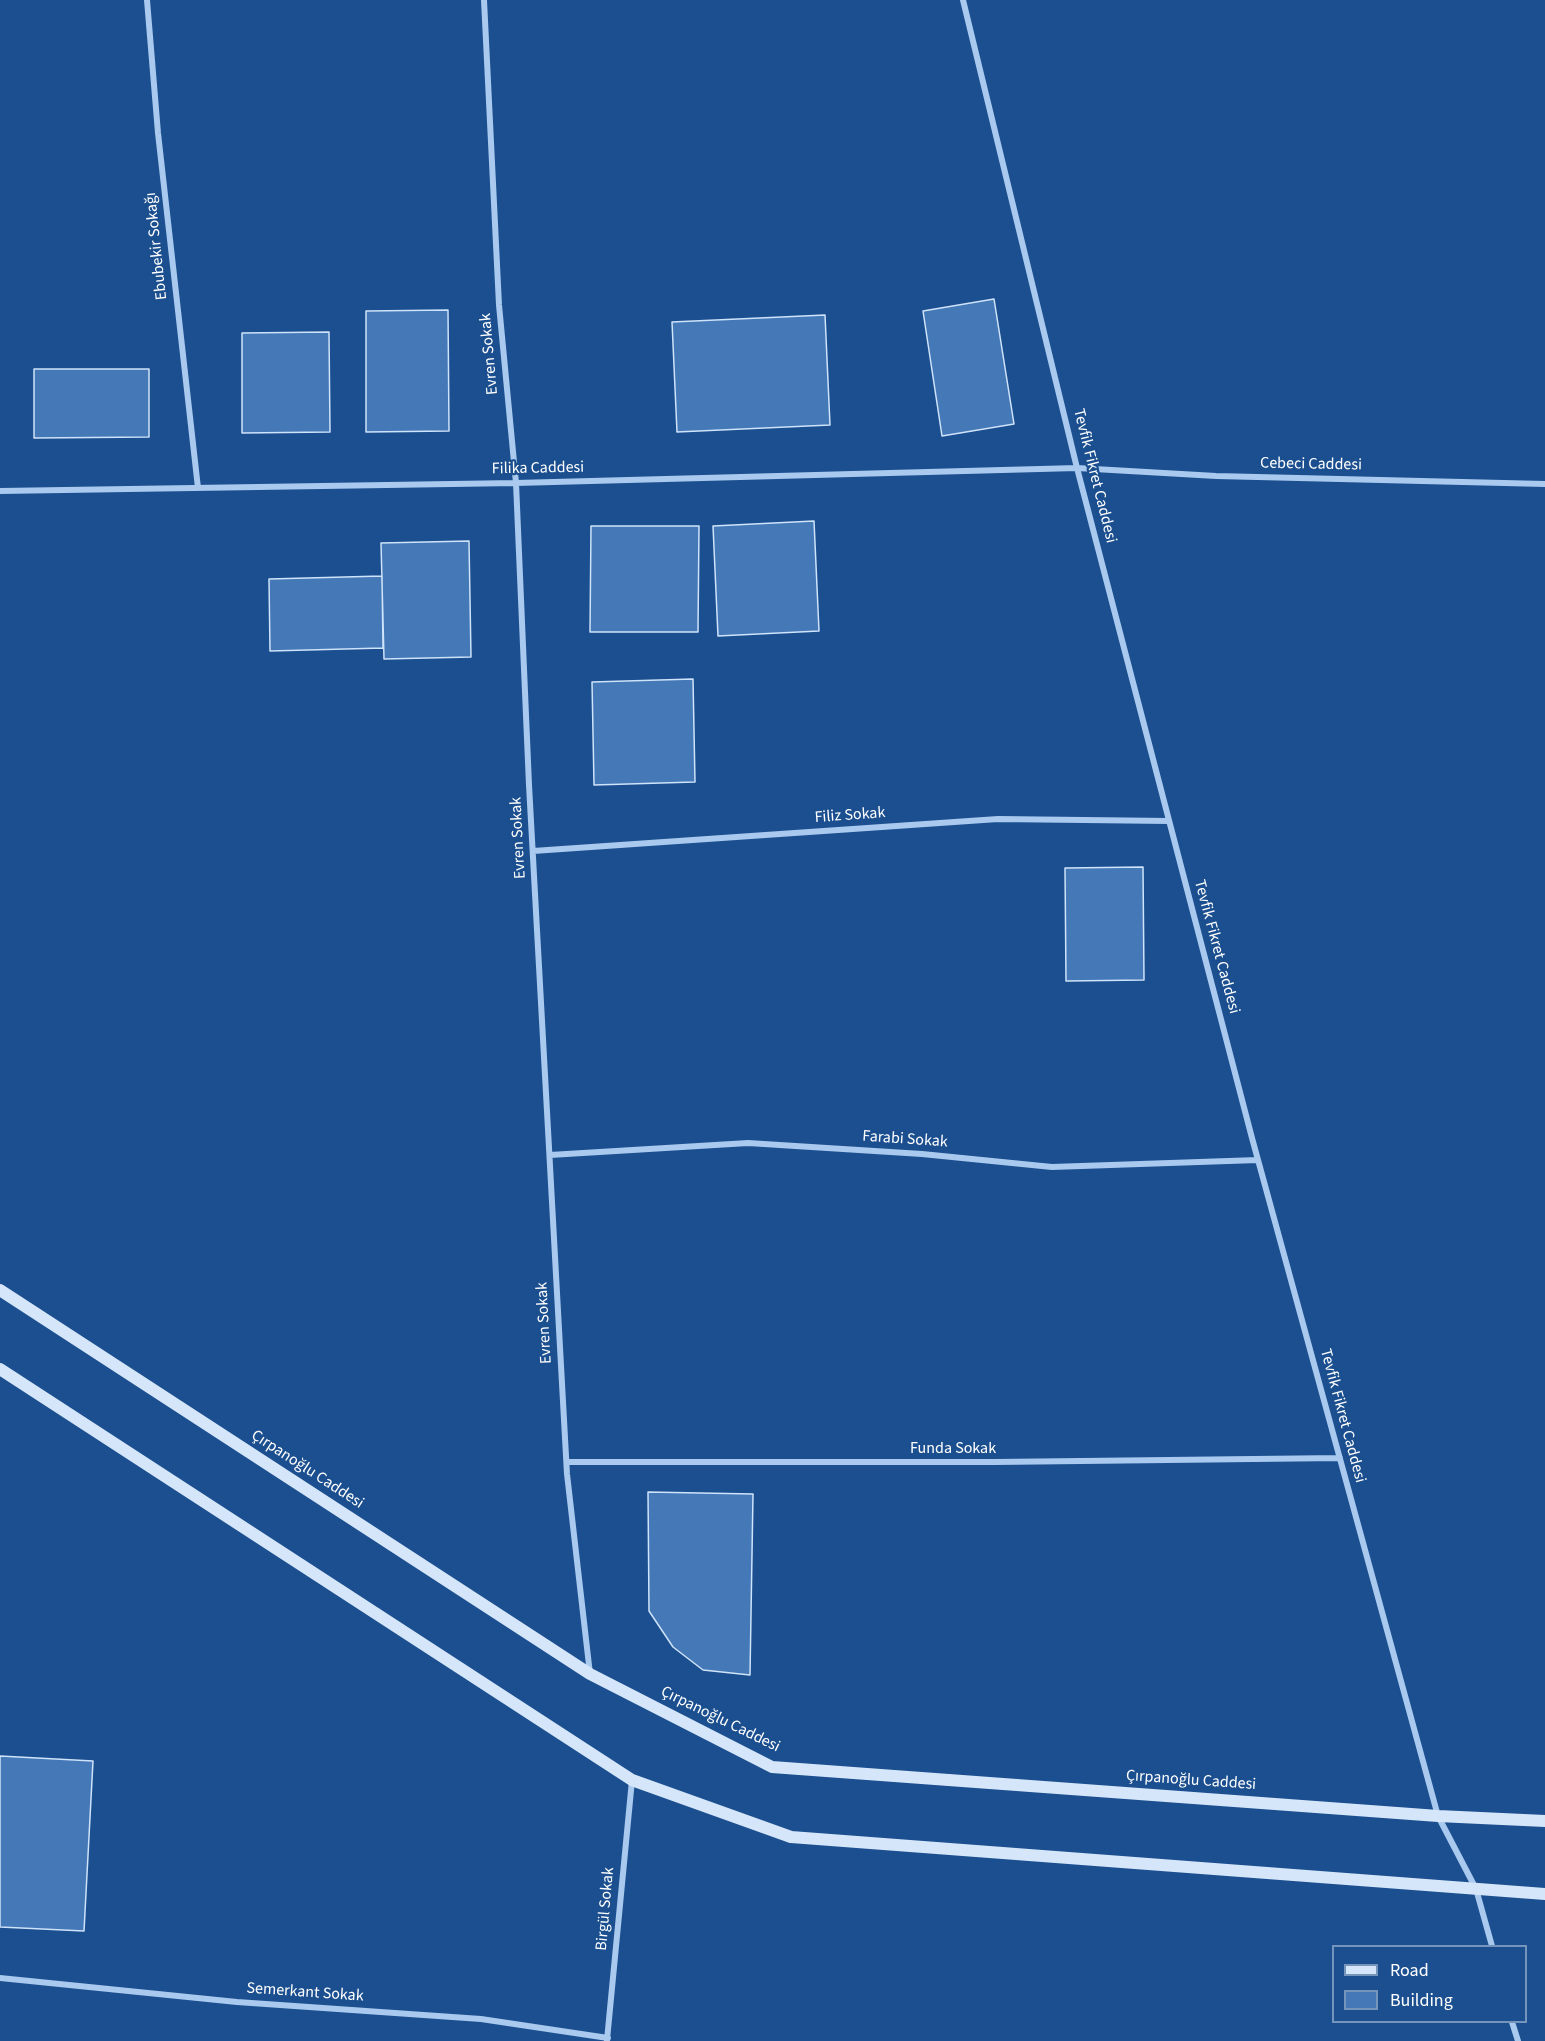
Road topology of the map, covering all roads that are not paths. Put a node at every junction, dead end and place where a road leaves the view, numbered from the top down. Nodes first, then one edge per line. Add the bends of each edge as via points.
1 (147, 0) edge
2 (484, 0) edge
3 (963, 0) edge
4 (1077, 468) junction
5 (516, 483) junction
6 (1545, 484) edge
7 (198, 488) junction
8 (0, 491) edge
9 (1169, 821) junction
10 (533, 850) junction
11 (550, 1155) junction
12 (1258, 1160) junction
13 (0, 1290) edge
14 (0, 1369) edge
15 (1340, 1458) junction
16 (567, 1462) junction
17 (590, 1674) junction
18 (632, 1780) junction
19 (1438, 1816) junction
20 (1545, 1821) edge
21 (1476, 1889) junction
22 (1545, 1894) edge
23 (1491, 1945) edge
24 (0, 1978) edge
25 (1512, 2023) edge
26 (608, 2039) edge
27 (1518, 2041) edge

1 - 7 street, Ebubekir Sokağı
2 - 5 street, Evren Sokak via 499,305
3 - 4 street, Tevfik Fikret Caddesi
4 - 5 street, Filika Caddesi
4 - 6 street, Cebeci Caddesi via 1216,476
4 - 9 street, Tevfik Fikret Caddesi
5 - 7 street, Filika Caddesi
5 - 10 street, Evren Sokak
7 - 8 street, Filika Caddesi
9 - 10 street, Filiz Sokak via 998,819
9 - 12 street, Tevfik Fikret Caddesi
10 - 11 street, Evren Sokak
11 - 12 street, Farabi Sokak via 748,1143 1052,1167
11 - 16 street, Evren Sokak
12 - 15 street, Tevfik Fikret Caddesi
13 - 17 main road, Çırpanoğlu Caddesi
14 - 18 main road
15 - 16 street, Funda Sokak
15 - 19 street, Tevfik Fikret Caddesi
16 - 17 street, Evren Sokak
17 - 19 main road, Çırpanoğlu Caddesi via 772,1767
18 - 21 main road via 791,1836
18 - 26 street, Birgül Sokak
19 - 20 main road, Çırpanoğlu Caddesi
19 - 21 street, Tevfik Fikret Caddesi
21 - 22 main road
21 - 23 street, Tevfik Fikret Caddesi
24 - 26 street, Semerkant Sokak via 237,2002 481,2019
25 - 27 street

